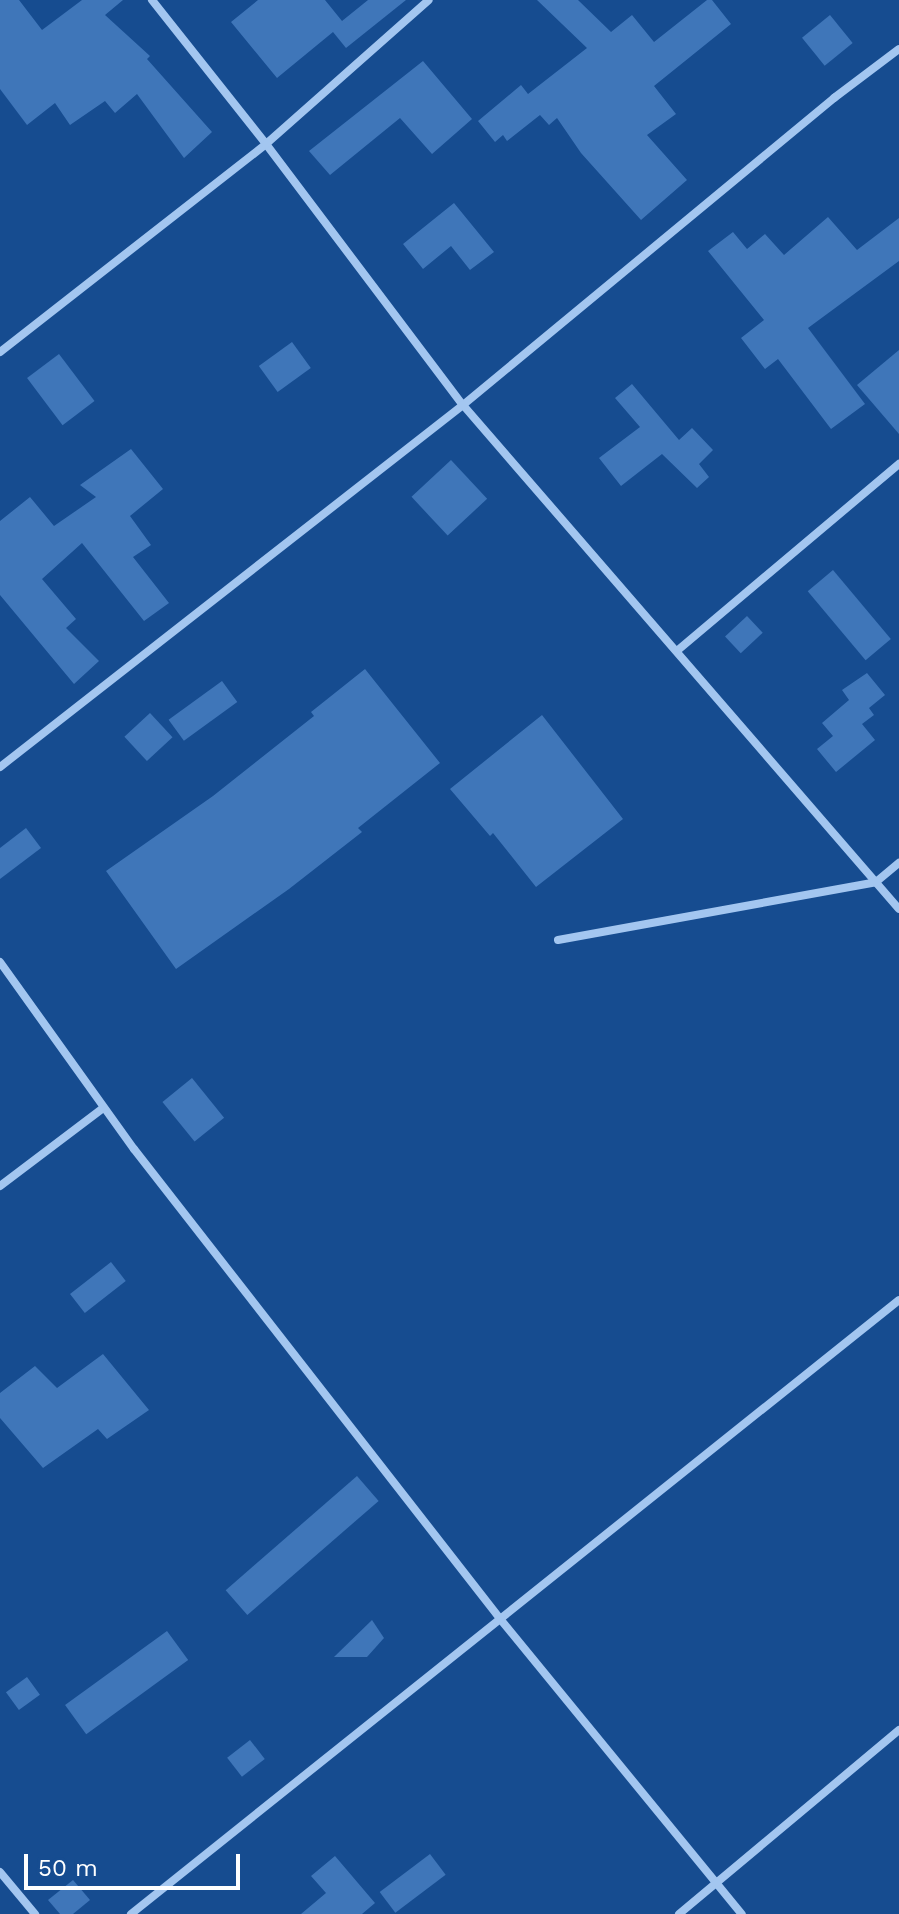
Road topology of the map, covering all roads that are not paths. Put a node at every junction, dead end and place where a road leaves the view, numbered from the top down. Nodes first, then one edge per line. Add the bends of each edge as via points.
1 (152, 0) edge
2 (429, 0) edge
3 (899, 49) edge
4 (266, 144) junction
5 (0, 352) edge
6 (463, 405) junction
7 (899, 464) edge
8 (678, 650) junction
9 (0, 767) edge
10 (899, 863) edge
11 (876, 882) junction
12 (899, 909) edge
13 (558, 940) dead end
14 (0, 962) edge
15 (103, 1108) junction
16 (0, 1186) edge
17 (899, 1300) edge
18 (501, 1620) junction
19 (899, 1730) edge
20 (0, 1872) edge
21 (717, 1884) junction
22 (35, 1914) edge
23 (131, 1914) edge
24 (679, 1914) edge
25 (742, 1914) edge

1 - 4 street
2 - 4 street
3 - 6 street
4 - 5 street
4 - 6 street
6 - 8 street
6 - 9 street
7 - 8 street
8 - 11 street
10 - 11 street
11 - 12 street
11 - 13 street
14 - 15 street
15 - 16 street
15 - 18 street
17 - 18 street
18 - 21 street
18 - 23 street
19 - 21 street
20 - 22 street
21 - 24 street
21 - 25 street

